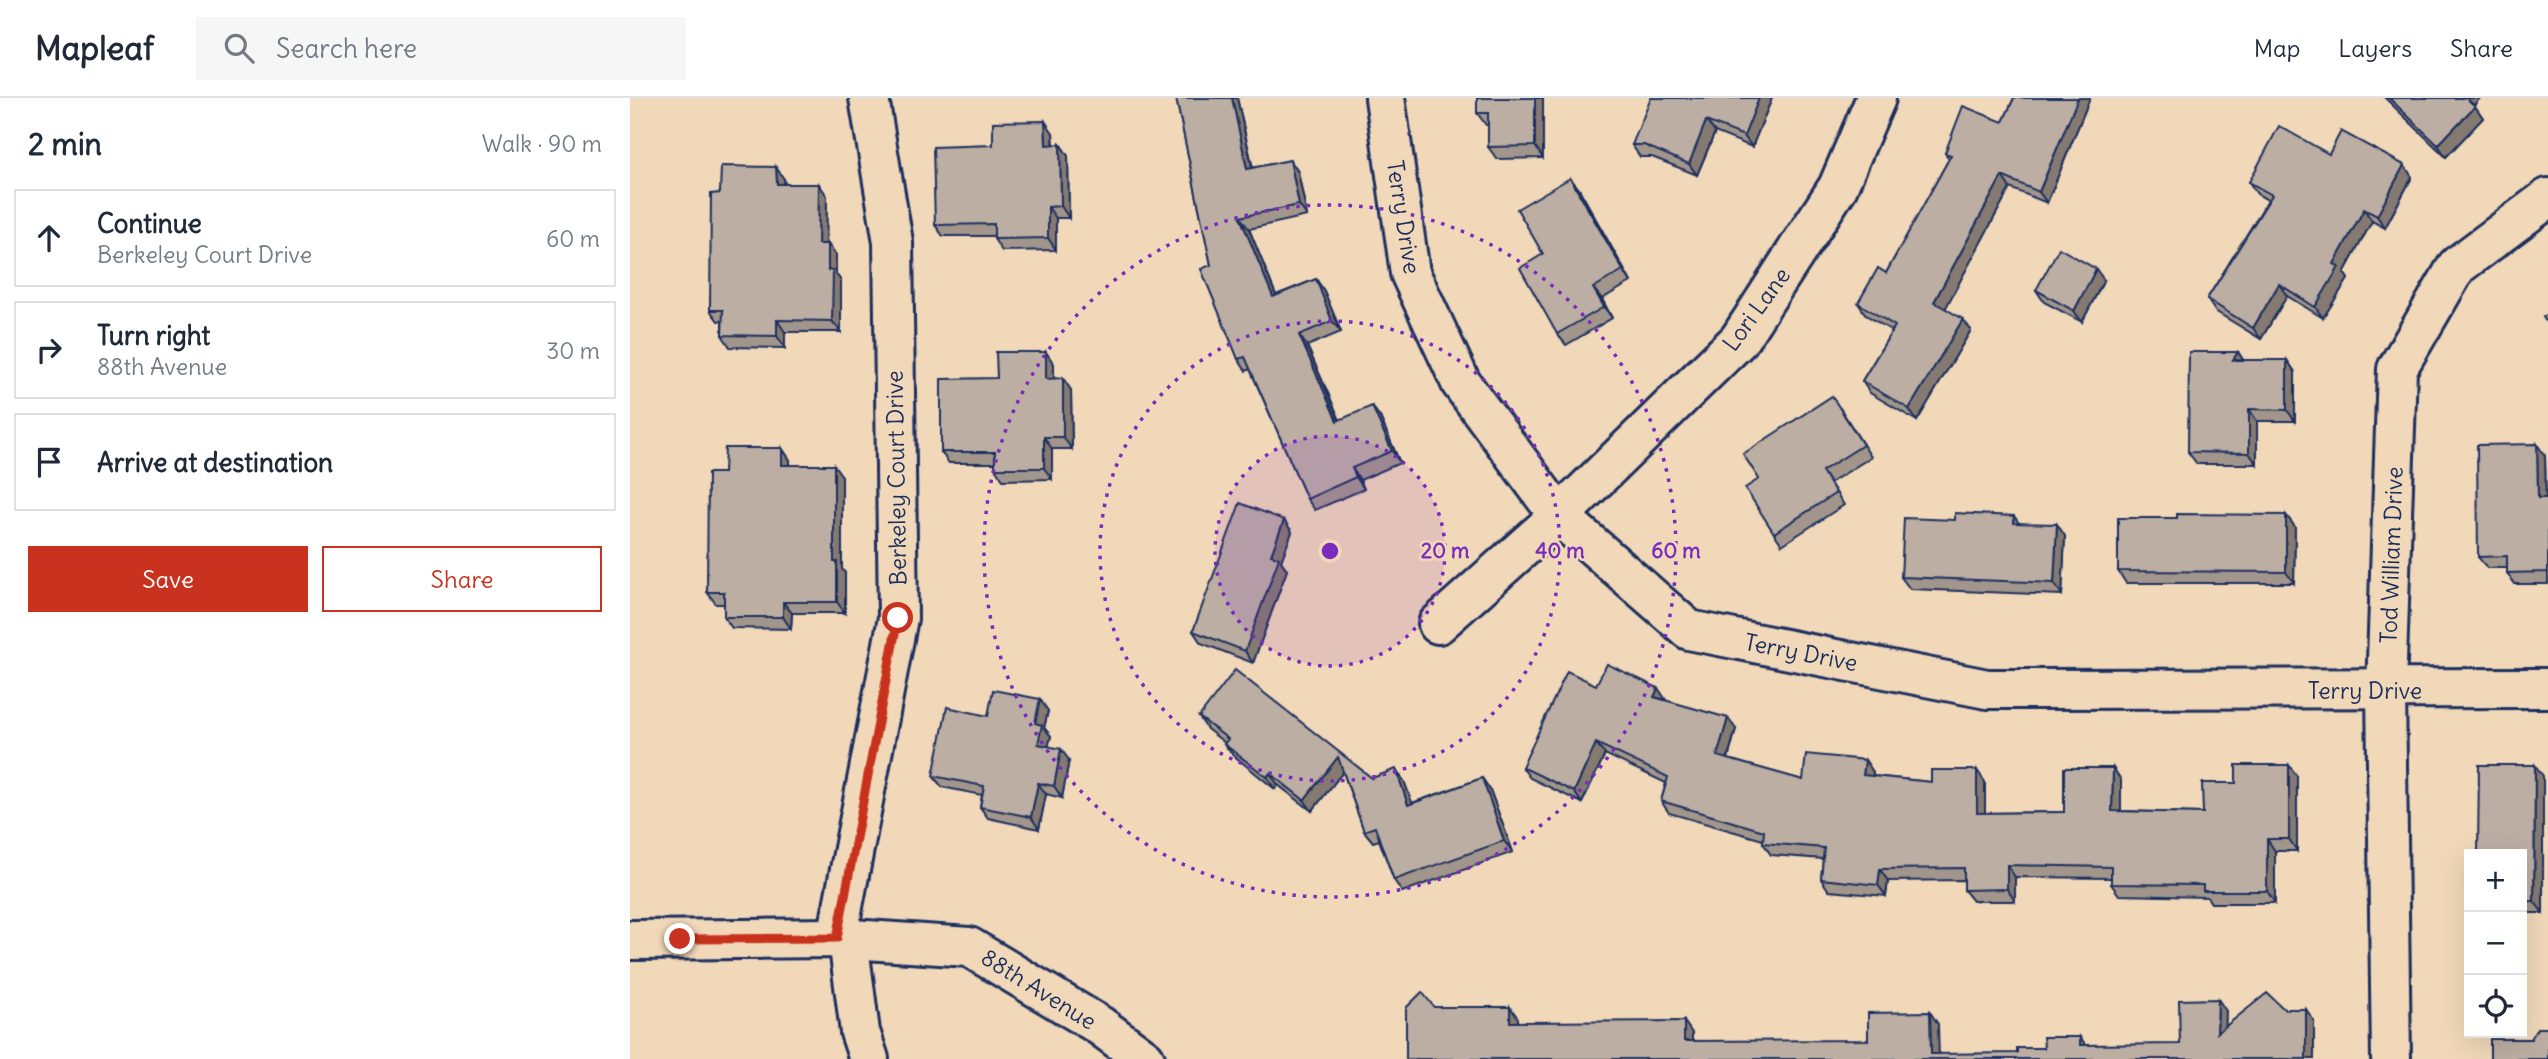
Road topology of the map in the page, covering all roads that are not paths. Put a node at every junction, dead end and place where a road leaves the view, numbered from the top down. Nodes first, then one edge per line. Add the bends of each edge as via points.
1 (869, 98) edge
2 (1385, 98) edge
3 (1876, 98) edge
4 (2548, 198) edge
5 (1559, 516) junction
6 (1438, 625) dead end
7 (2548, 688) edge
8 (2386, 690) junction
9 (843, 939) junction
10 (630, 940) edge
11 (869, 1059) edge
12 (1145, 1059) edge
13 (2391, 1059) edge

1 - 9 street, Berkeley Court Drive via 893,242 898,618
2 - 5 street, Terry Drive via 1410,272 1461,383
3 - 5 street, Lori Lane via 1838,187 1739,340
4 - 8 street, Tod William Drive via 2457,266 2397,369
5 - 6 street, Lori Lane
5 - 8 street, Terry Drive via 1689,630 1986,689
7 - 8 street, Terry Drive
8 - 13 street, Tod William Drive
9 - 10 street, 88th Avenue
9 - 11 street, Berkeley Court Drive
9 - 12 street, 88th Avenue via 970,947 1099,1025

